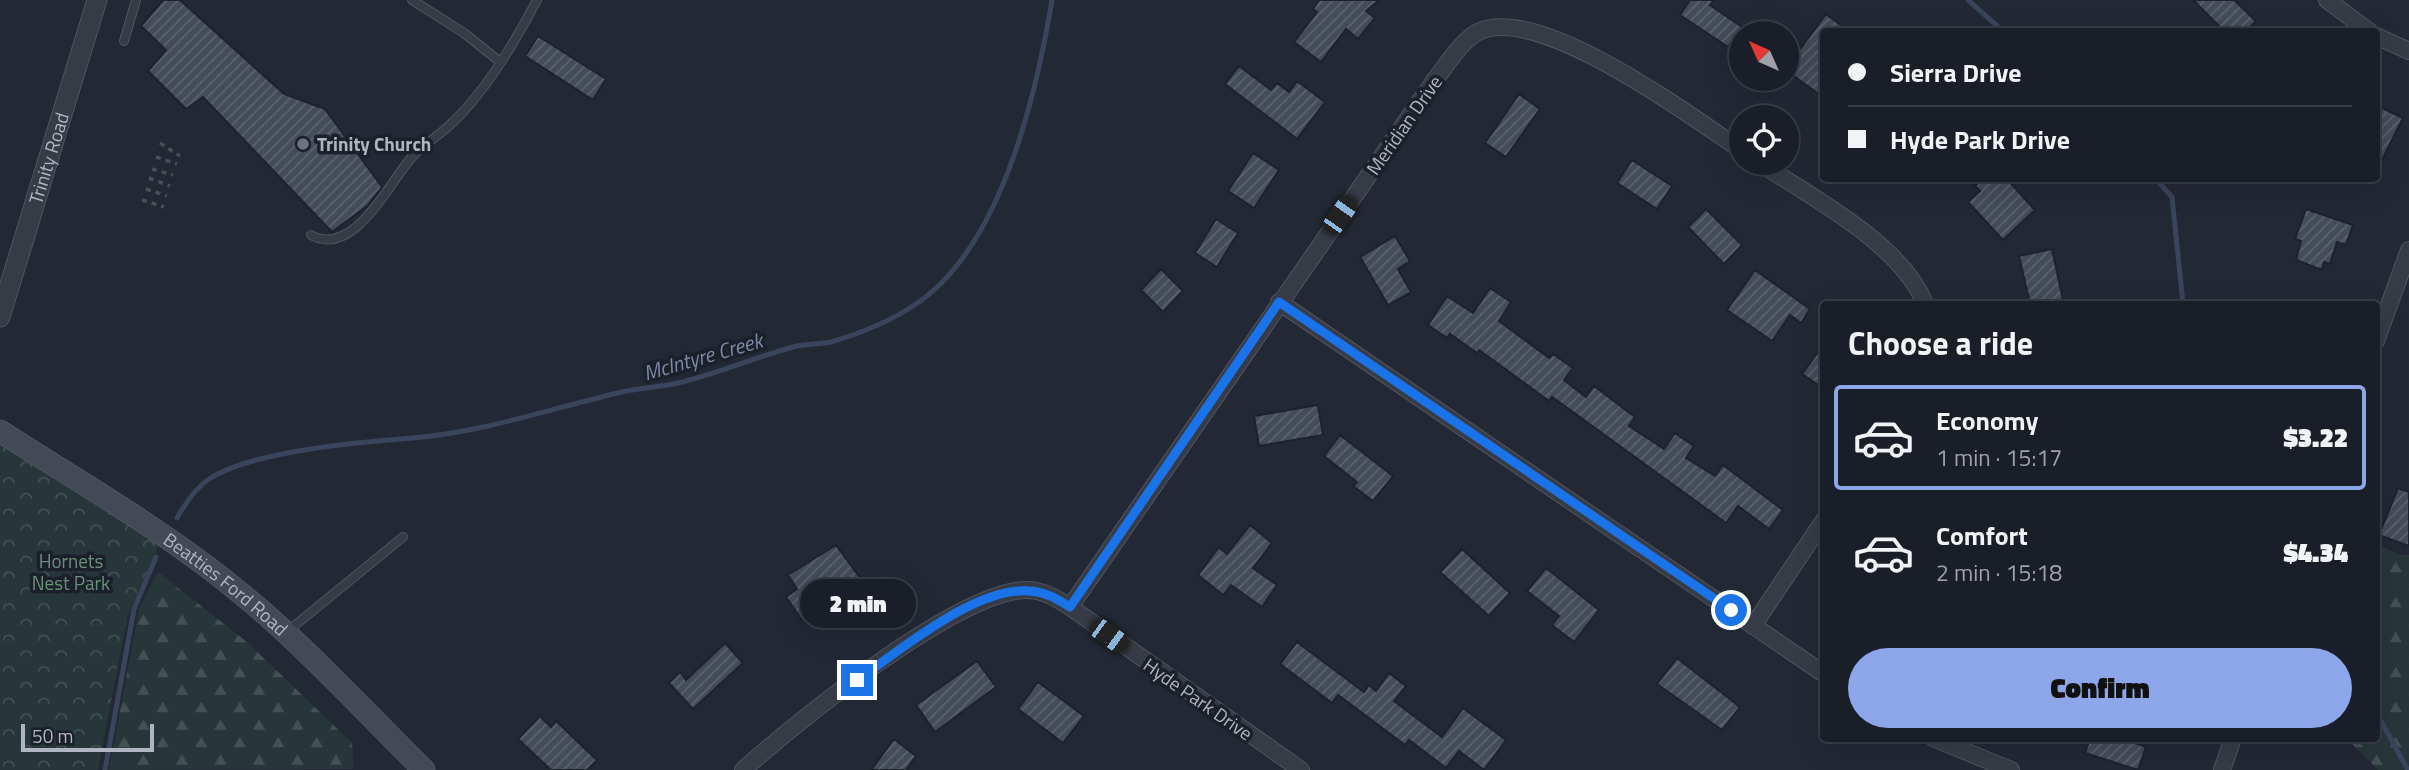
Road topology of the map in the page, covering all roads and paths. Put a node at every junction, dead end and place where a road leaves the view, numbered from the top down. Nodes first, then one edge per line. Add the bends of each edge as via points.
1 (97, 0) edge
2 (136, 0) edge
3 (412, 0) edge
4 (537, 0) edge
5 (2327, 0) edge
6 (2365, 28) edge
7 (2380, 38) edge
8 (124, 41) dead end
9 (2409, 51) edge
10 (499, 61) junction
11 (1729, 142) edge
12 (160, 143) dead end
13 (180, 156) dead end
14 (156, 158) dead end
15 (177, 164) dead end
16 (152, 169) dead end
17 (173, 175) dead end
18 (1777, 175) edge
19 (149, 178) dead end
20 (170, 186) dead end
21 (146, 189) dead end
22 (167, 196) dead end
23 (142, 200) dead end
24 (164, 207) dead end
25 (311, 235) dead end
26 (2409, 250) edge
27 (1924, 301) edge
28 (1279, 302) junction
29 (0, 317) edge
30 (2380, 330) edge
31 (0, 431) edge
32 (1820, 526) edge
33 (403, 537) dead end
34 (1070, 607) junction
35 (1752, 625) junction
36 (285, 633) junction
37 (1820, 671) edge
38 (1943, 742) edge
39 (2232, 742) edge
40 (424, 770) edge
41 (743, 770) edge
42 (1301, 770) edge
43 (2011, 770) edge
44 (2222, 770) edge

1 - 29 street, Trinity Road
2 - 8 lane
3 - 10 lane
4 - 10 lane
5 - 6 street
7 - 9 street
10 - 25 lane via 475,98 405,165 376,209 334,239 321,241
11 - 28 street, Meridian Drive via 1598,55 1534,30 1493,26 1477,32 1441,73
12 - 13 path
14 - 15 path
16 - 17 path
18 - 27 street via 1879,246 1913,280
19 - 20 path
21 - 22 path
23 - 24 path
26 - 30 street
28 - 34 street, Meridian Drive
28 - 35 street
31 - 36 main road, Beatties Ford Road via 188,553
32 - 35 street
33 - 36 lane
34 - 41 street, Hyde Park Drive via 1051,595 1027,590 971,606 835,695
34 - 42 street, Hyde Park Drive
35 - 37 street
36 - 40 main road, Beatties Ford Road
38 - 43 street
39 - 44 street

